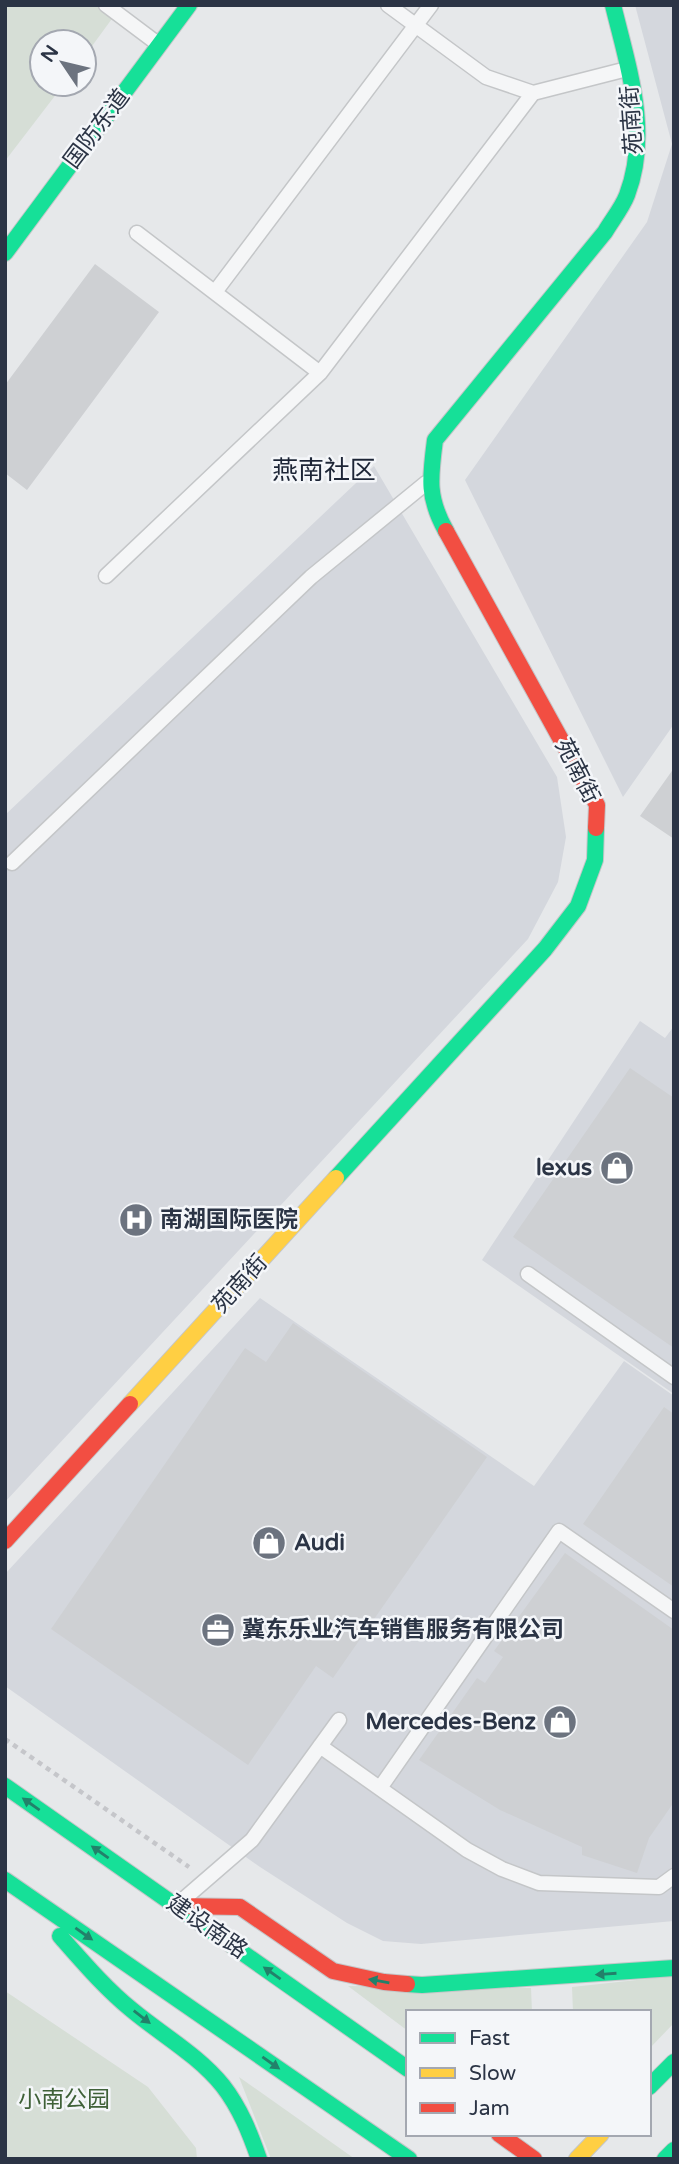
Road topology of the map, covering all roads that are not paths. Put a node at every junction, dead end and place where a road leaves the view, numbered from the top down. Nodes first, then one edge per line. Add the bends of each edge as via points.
1 (106, 5) edge
2 (189, 5) edge
3 (388, 5) edge
4 (431, 5) edge
5 (613, 5) edge
6 (416, 25) junction
7 (160, 45) junction
8 (628, 69) junction
9 (533, 93) junction
10 (137, 233) dead end
11 (5, 253) edge
12 (215, 292) junction
13 (320, 373) junction
14 (430, 480) junction
15 (106, 576) dead end
16 (12, 863) dead end
17 (528, 1274) dead end
18 (674, 1377) edge
19 (5, 1541) edge
20 (674, 1611) edge
21 (339, 1720) dead end
22 (320, 1746) junction
23 (5, 1786) edge
24 (380, 1788) junction
25 (674, 1876) edge
26 (7, 1880) edge
27 (176, 1906) junction
28 (674, 1968) edge
29 (674, 2062) edge
30 (406, 2068) edge
31 (651, 2085) edge
32 (502, 2136) edge
33 (599, 2136) edge
34 (674, 2150) edge
35 (259, 2159) edge
36 (409, 2159) edge
37 (534, 2159) edge
38 (577, 2159) edge
39 (665, 2159) edge

1 - 7 lane
2 - 7 street, 国防东道
3 - 6 lane
4 - 6 lane
5 - 8 street, 苑南街
6 - 9 lane via 486,77
6 - 12 lane
7 - 11 street, 国防东道
8 - 9 lane
8 - 14 street, 苑南街 via 638,157 627,195 605,232 435,440
9 - 13 lane
10 - 12 lane
12 - 13 lane
13 - 15 lane
14 - 16 lane via 311,577
14 - 19 street, 苑南街 via 436,514 597,805 595,860 578,906 545,949
17 - 18 lane
20 - 24 lane via 559,1531
21 - 22 lane
22 - 24 lane
22 - 27 lane via 252,1840
27 -> 23 street, 建设南路
24 - 25 lane via 467,1850 539,1883 659,1887
26 -> 35 street via 120,2000 217,2079 240,2113
26 -> 36 street
28 -> 27 street via 422,1985 384,1982 333,1971 240,1907
30 -> 27 street, 建设南路
29 - 31 street
32 - 37 street
33 - 38 street
34 - 39 street

